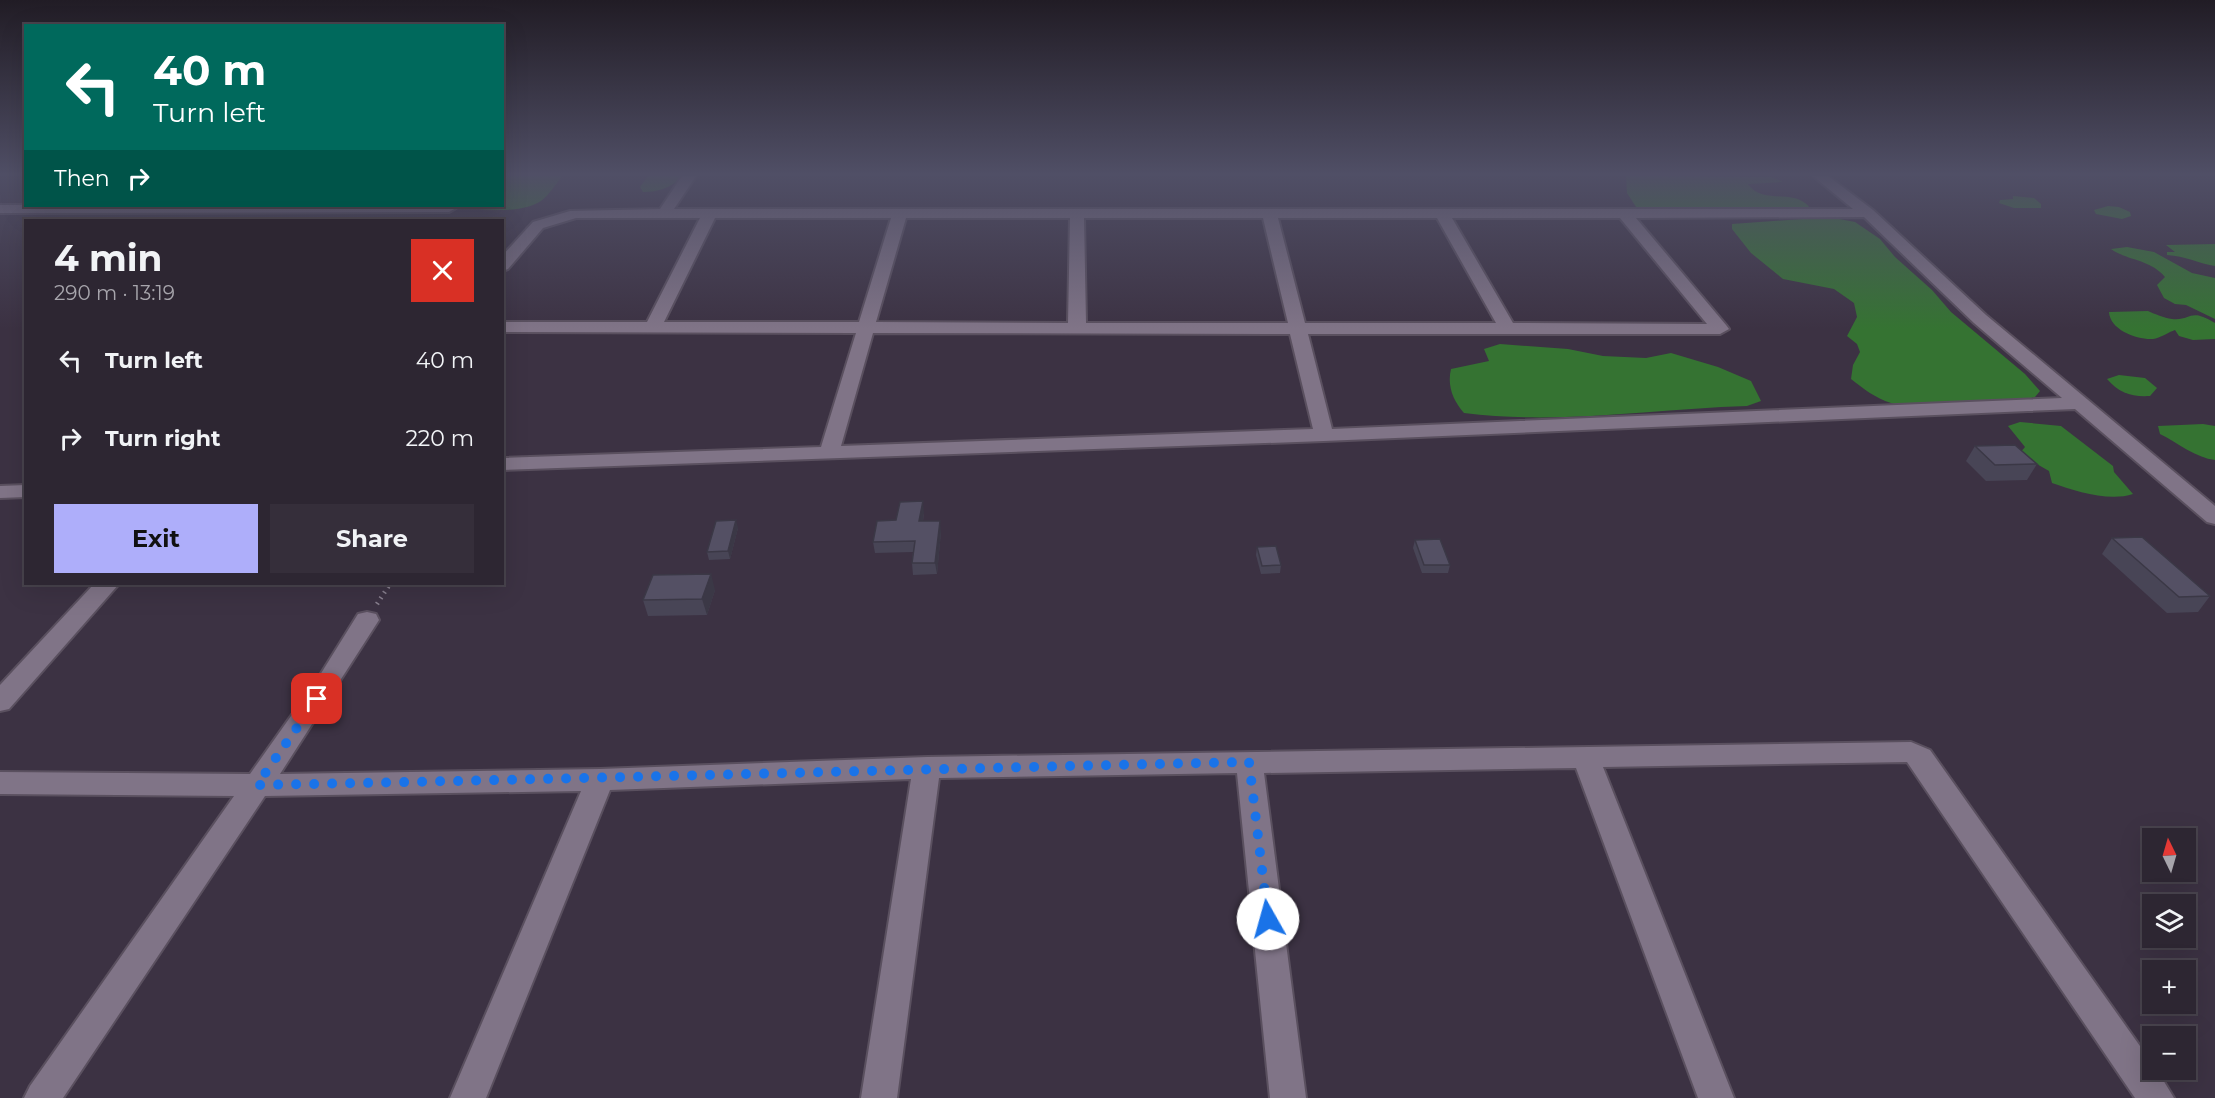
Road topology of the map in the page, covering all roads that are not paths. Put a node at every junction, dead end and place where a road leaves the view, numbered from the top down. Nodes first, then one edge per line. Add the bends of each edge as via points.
1 (536, 227) edge
2 (703, 227) edge
3 (895, 227) edge
4 (1077, 227) edge
5 (1272, 227) edge
6 (1450, 227) edge
7 (1636, 227) edge
8 (1883, 227) edge
9 (504, 264) edge
10 (504, 327) edge
11 (653, 327) junction
12 (866, 327) junction
13 (1077, 327) junction
14 (1295, 327) junction
15 (1507, 328) junction
16 (2079, 403) junction
17 (1324, 435) junction
18 (829, 453) junction
19 (504, 464) edge
20 (24, 491) edge
21 (0, 492) edge
22 (2215, 517) edge
23 (106, 585) edge
24 (367, 620) dead end
25 (0, 702) edge
26 (1586, 758) junction
27 (1249, 762) junction
28 (927, 768) junction
29 (600, 780) junction
30 (0, 783) edge
31 (257, 785) junction
32 (42, 1098) edge
33 (468, 1098) edge
34 (879, 1098) edge
35 (1288, 1098) edge
36 (1716, 1098) edge
37 (2156, 1098) edge

1 - 9 street
2 - 11 street
3 - 12 street
4 - 13 street
5 - 14 street
6 - 15 street
7 - 15 street via 1720,329
8 - 16 street via 1980,319
10 - 11 street
11 - 12 street
12 - 13 street
12 - 18 street
13 - 14 street
14 - 15 street
14 - 17 street
16 - 17 street
16 - 22 street
17 - 18 street
18 - 19 street
20 - 21 street
23 - 25 street
24 - 31 street
26 - 27 street
26 - 36 street
26 - 37 street via 1917,754
27 - 28 street
27 - 35 street
28 - 29 street
28 - 34 street
29 - 31 street
29 - 33 street
30 - 31 street
31 - 32 street

